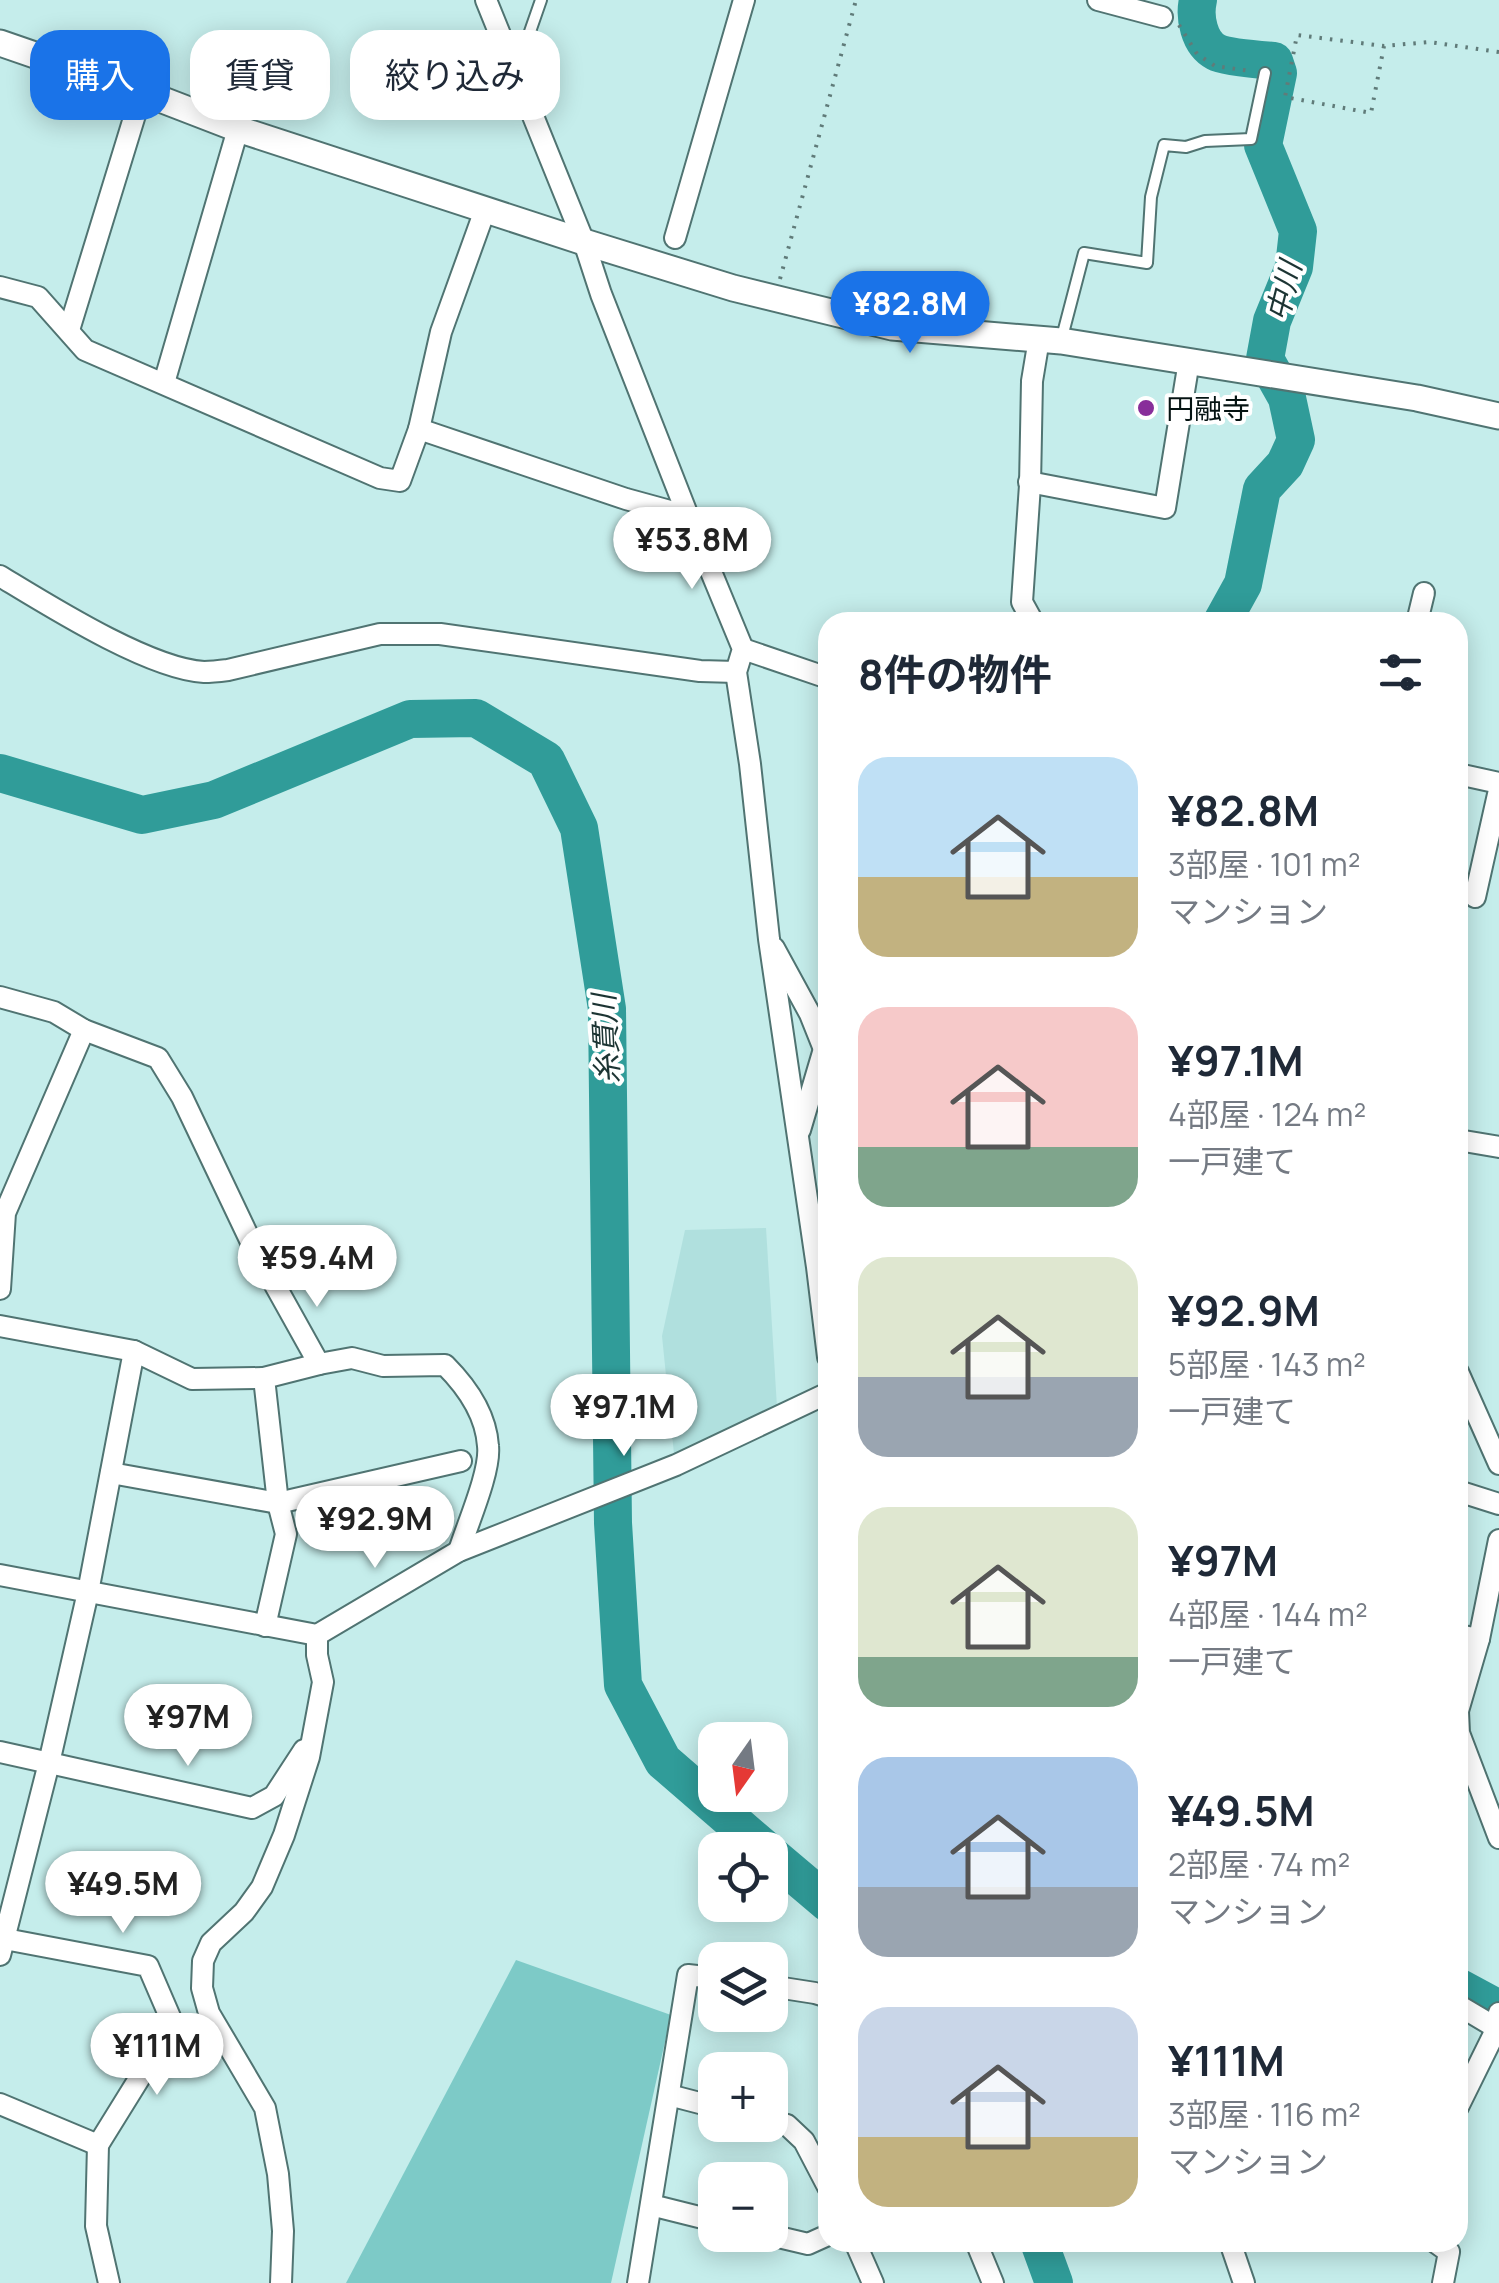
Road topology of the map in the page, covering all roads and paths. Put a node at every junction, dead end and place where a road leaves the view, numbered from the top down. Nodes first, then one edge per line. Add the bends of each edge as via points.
1 (486, 0) edge
2 (541, 0) edge
3 (744, 0) edge
4 (856, 0) edge
5 (1098, 0) edge
6 (1162, 17) joint
7 (498, 30) edge
8 (530, 30) edge
9 (0, 43) edge
10 (1384, 46) junction
11 (1499, 52) edge
12 (30, 53) edge
13 (1265, 74) joint
14 (170, 103) edge
15 (133, 120) edge
16 (534, 120) edge
17 (238, 129) junction
18 (485, 210) junction
19 (674, 238) dead end
20 (584, 242) junction
21 (0, 287) edge
22 (774, 298) junction
23 (69, 330) junction
24 (1050, 340) junction
25 (1189, 361) junction
26 (164, 383) junction
27 (1499, 416) edge
28 (419, 429) junction
29 (1030, 482) junction
30 (688, 516) junction
31 (0, 576) edge
32 (1424, 593) dead end
33 (1027, 612) edge
34 (1420, 612) edge
35 (742, 650) junction
36 (736, 672) junction
37 (818, 675) edge
38 (1468, 777) edge
39 (1499, 787) edge
40 (1475, 897) dead end
41 (769, 939) junction
42 (0, 997) edge
43 (84, 1030) junction
44 (818, 1032) edge
45 (818, 1075) edge
46 (798, 1136) junction
47 (1468, 1142) edge
48 (1499, 1147) edge
49 (818, 1283) edge
50 (0, 1288) edge
51 (0, 1326) edge
52 (134, 1352) junction
53 (319, 1364) junction
54 (264, 1378) junction
55 (1468, 1394) edge
56 (818, 1398) edge
57 (461, 1461) dead end
58 (1499, 1464) edge
59 (111, 1473) junction
60 (1468, 1495) edge
61 (278, 1503) junction
62 (1499, 1504) edge
63 (1499, 1540) edge
64 (459, 1551) junction
65 (0, 1574) edge
66 (88, 1592) junction
67 (265, 1626) junction
68 (317, 1635) junction
69 (1468, 1637) edge
70 (313, 1736) junction
71 (0, 1752) edge
72 (1468, 1754) edge
73 (49, 1763) junction
74 (1494, 1812) edge
75 (1499, 1838) edge
76 (1, 1944) edge
77 (698, 1976) edge
78 (788, 1989) edge
79 (818, 1994) edge
80 (1468, 2010) edge
81 (1497, 2020) edge
82 (1468, 2085) edge
83 (669, 2095) junction
84 (698, 2103) edge
85 (0, 2104) edge
86 (788, 2126) edge
87 (98, 2145) junction
88 (818, 2168) edge
89 (651, 2205) junction
90 (698, 2217) edge
91 (788, 2239) edge
92 (818, 2239) edge
93 (859, 2252) edge
94 (980, 2252) edge
95 (1233, 2252) edge
96 (1449, 2252) edge
97 (109, 2283) edge
98 (282, 2283) edge
99 (638, 2283) edge
100 (873, 2283) edge
101 (994, 2283) edge
102 (1244, 2283) edge
103 (1443, 2283) edge

1 - 7 street
2 - 8 lane
3 - 19 street
4 - 22 path
5 - 6 street
6 - 13 path via 1178,22 1198,54 1216,66
9 - 12 street
10 - 10 path via 1297,36 1286,96 1370,113
10 - 11 path via 1429,42
13 - 24 lane via 1252,140 1164,145 1151,197 1147,263 1084,253
14 - 17 street
15 - 23 street
16 - 20 street
17 - 18 street
17 - 26 street
18 - 20 street
18 - 28 street via 442,332
20 - 22 street
20 - 30 street
21 - 23 street via 38,297
22 - 24 street via 892,328
23 - 26 street via 85,350
24 - 25 street
24 - 29 street via 1032,381
25 - 27 street
25 - 29 street via 1165,508
26 - 28 street via 380,478 400,481
28 - 30 street
29 - 33 street via 1022,602
30 - 35 street
31 - 36 street via 129,648 202,672 380,634 440,634
32 - 34 street
35 - 36 street
35 - 37 street
36 - 41 street
38 - 39 street
39 - 40 street
41 - 44 street
41 - 46 street
42 - 43 street via 54,1012
43 - 50 street via 5,1213
43 - 53 street via 158,1058
45 - 46 street
46 - 49 street
47 - 48 street
51 - 52 street
52 - 54 street via 192,1379
52 - 59 street
53 - 54 street
53 - 64 street via 352,1358 382,1366 445,1366 461,1381 478,1408 489,1447
54 - 61 street
55 - 58 street
56 - 64 street via 676,1465
57 - 61 street
59 - 61 street
59 - 66 street
60 - 62 street
61 - 67 street via 286,1534
63 - 69 street
64 - 68 street
65 - 66 street
66 - 67 street
66 - 73 street
67 - 68 street
68 - 70 street via 323,1682
70 - 73 street via 274,1796 252,1808
70 - 98 street via 262,1887 210,1943 202,1961 208,2013 265,2108 278,2174
71 - 73 street
72 - 74 street
73 - 76 street
74 - 75 street
76 - 87 street via 148,1966 173,2024
77 - 83 street via 688,1975
78 - 79 street
80 - 81 street
81 - 82 street
83 - 84 street
83 - 89 street
85 - 87 street
86 - 88 street
87 - 97 street via 96,2226
89 - 90 street
89 - 99 street
91 - 92 street via 808,2244
93 - 100 street
94 - 101 street
95 - 102 street
96 - 103 street

